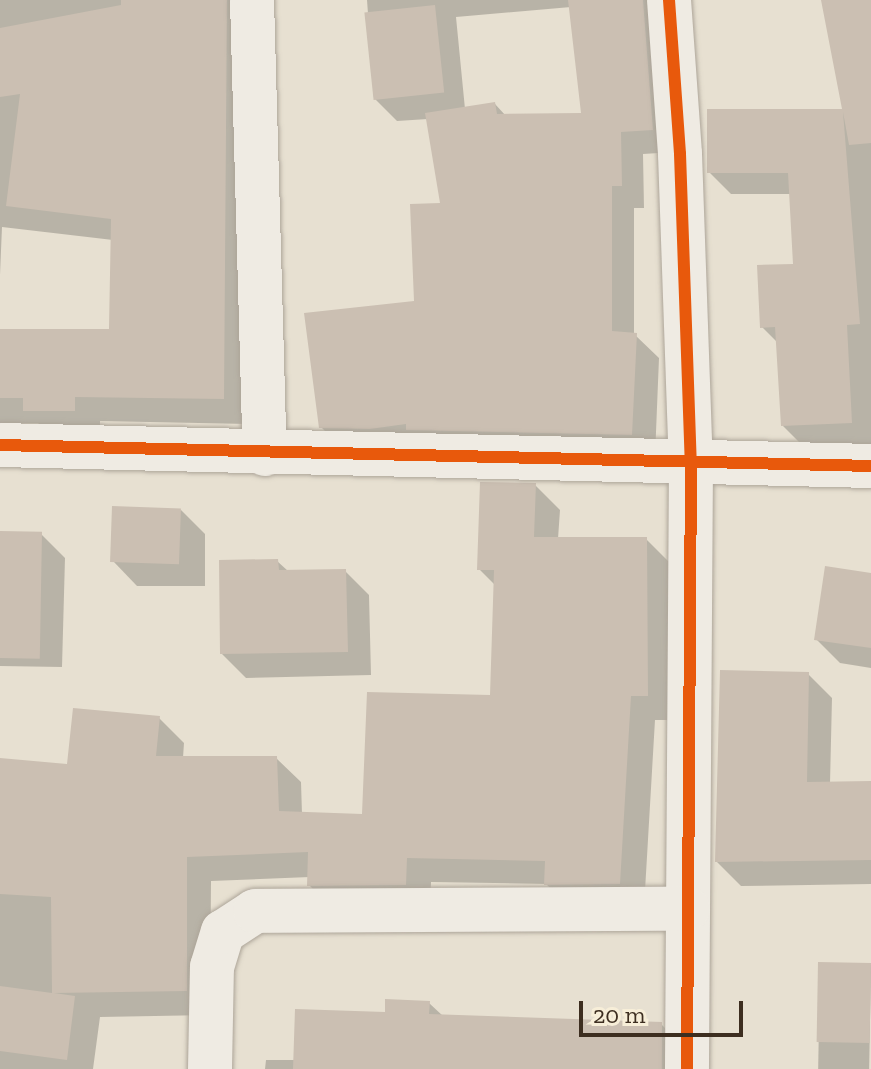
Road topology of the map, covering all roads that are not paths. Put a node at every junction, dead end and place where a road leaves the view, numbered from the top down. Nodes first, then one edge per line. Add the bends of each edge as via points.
1 (252, 0) edge
2 (669, 0) edge
3 (0, 445) edge
4 (265, 454) junction
5 (691, 463) junction
6 (871, 466) edge
7 (688, 909) junction
8 (210, 1069) edge
9 (687, 1069) edge

1 - 4 street
2 - 5 street
3 - 4 street
4 - 5 street
5 - 6 street
5 - 7 street
7 - 8 street via 255,911 223,932 212,967
7 - 9 street

